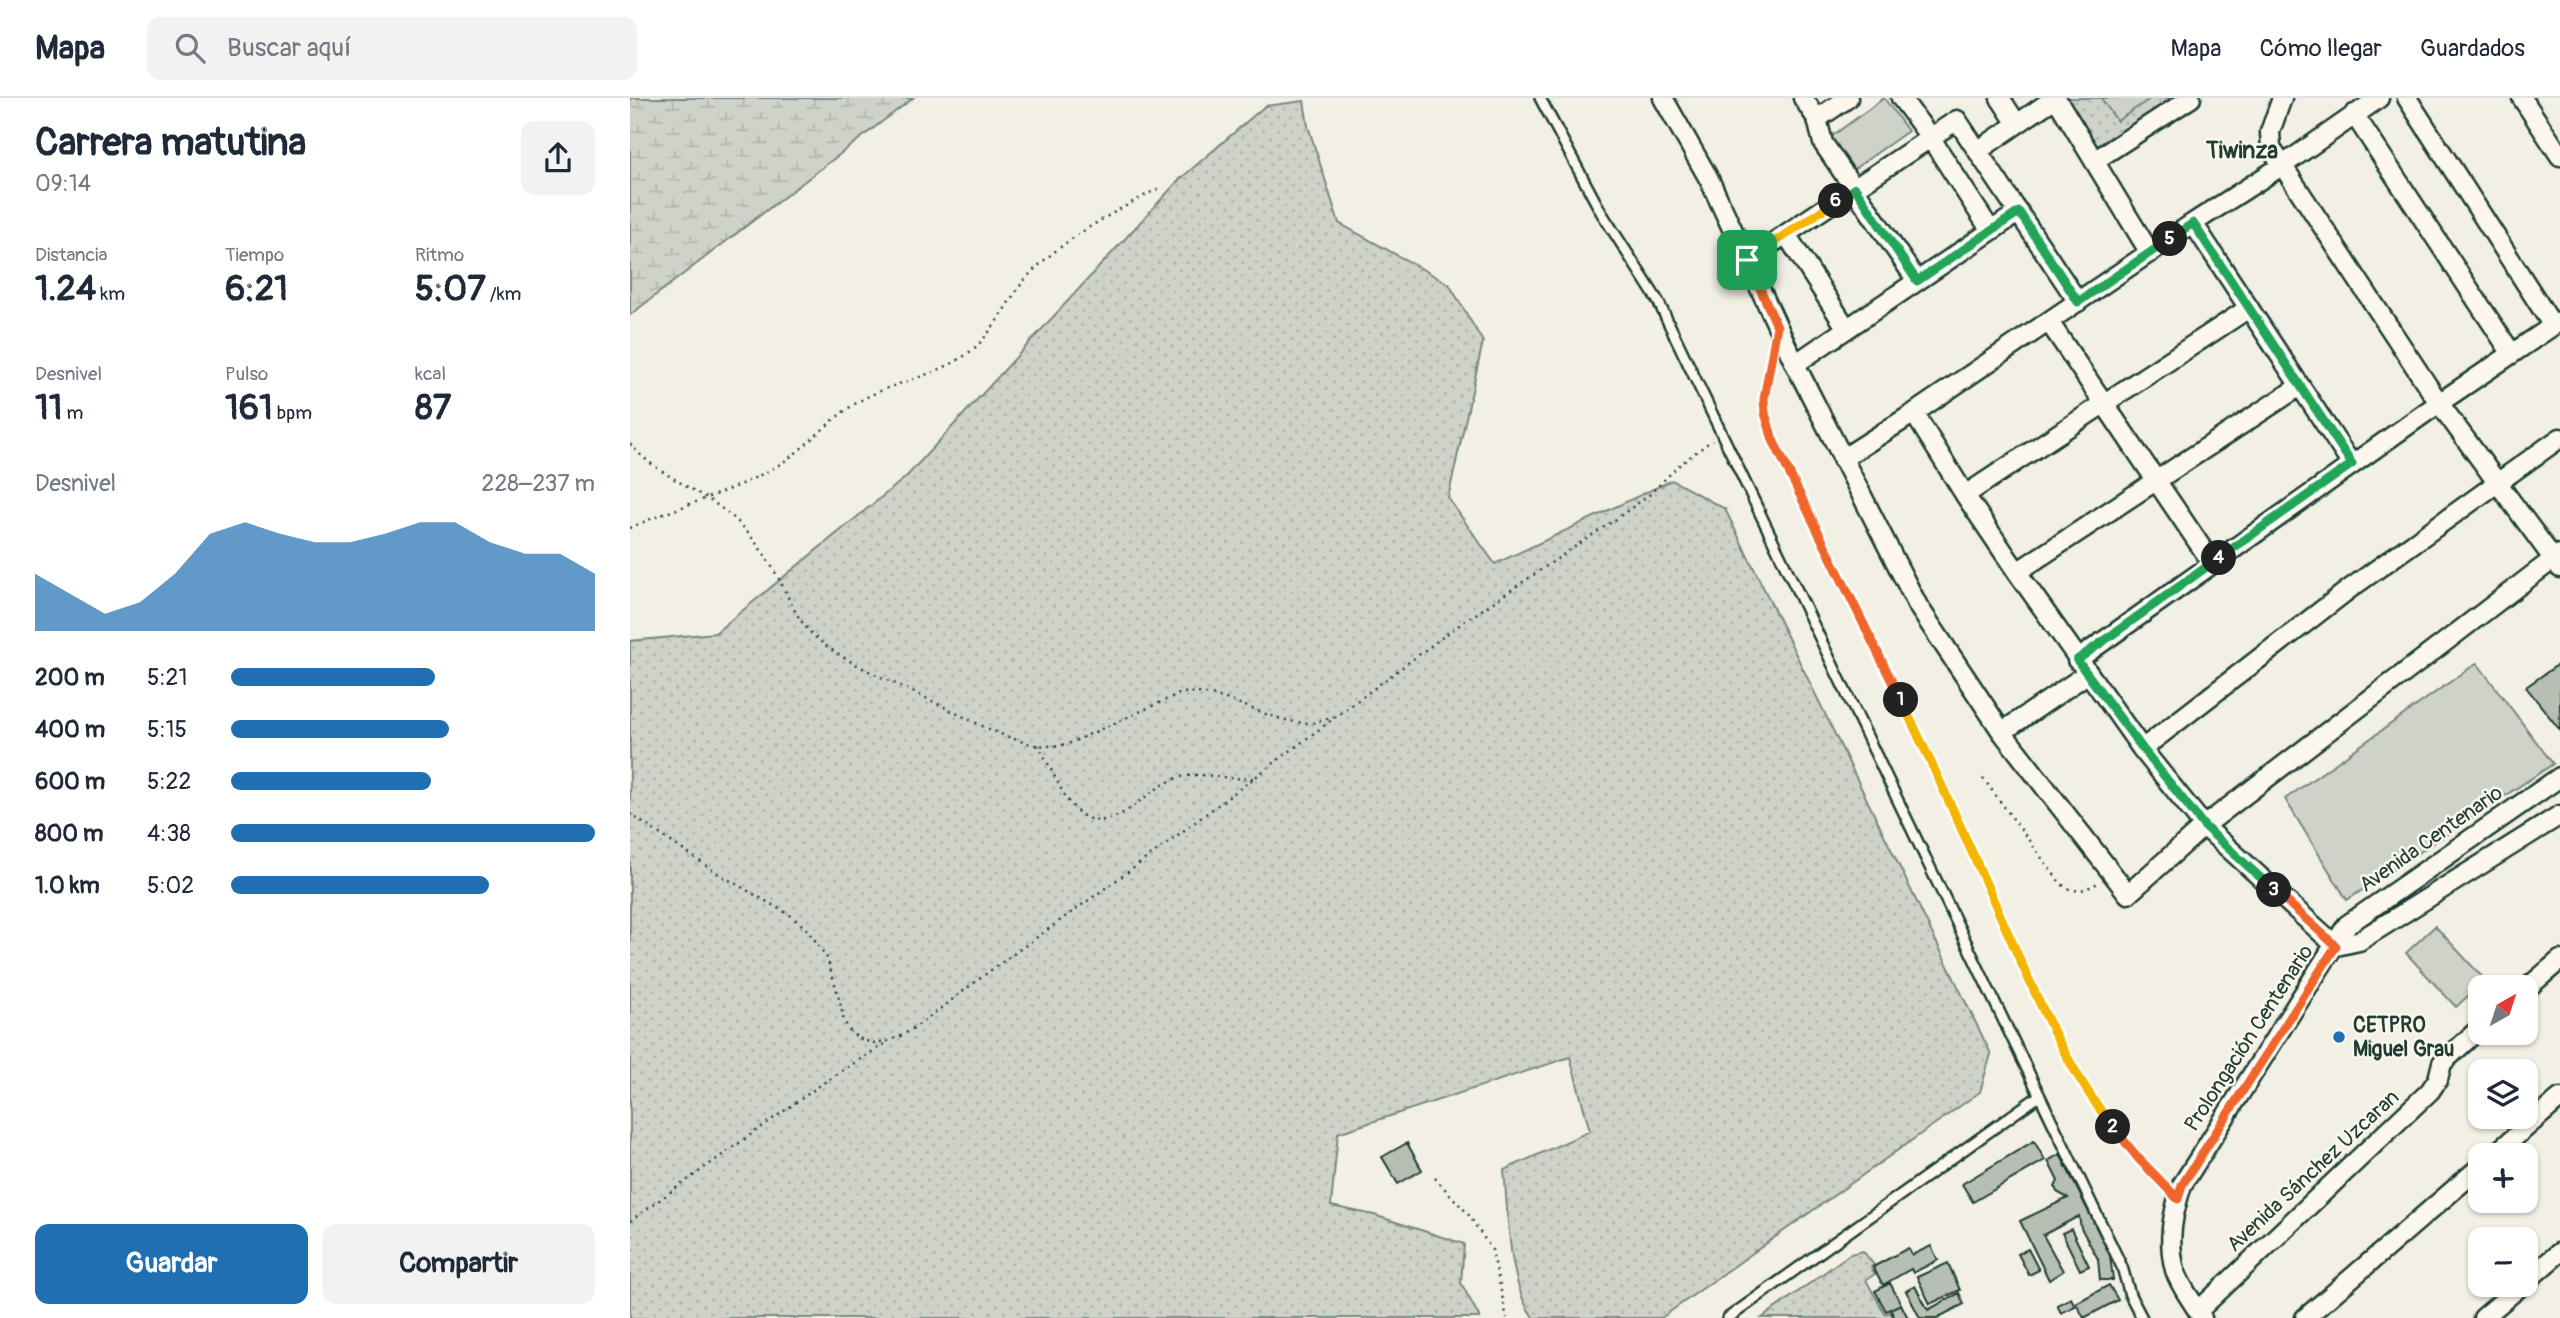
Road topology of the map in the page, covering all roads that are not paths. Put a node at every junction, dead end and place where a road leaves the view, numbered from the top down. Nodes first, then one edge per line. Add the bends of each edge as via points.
1 (1540, 98) edge
2 (1663, 98) edge
3 (1803, 98) edge
4 (1848, 98) edge
5 (1901, 98) edge
6 (2000, 98) edge
7 (2056, 98) edge
8 (2191, 98) edge
9 (2282, 98) edge
10 (2379, 98) edge
11 (2406, 98) edge
12 (2522, 98) edge
13 (2354, 114) junction
14 (1816, 119) junction
15 (2017, 124) junction
16 (1930, 137) junction
17 (2555, 137) edge
18 (1979, 150) junction
19 (2560, 156) edge
20 (2094, 161) junction
21 (2283, 165) junction
22 (1855, 188) junction
23 (2019, 212) junction
24 (2193, 223) junction
25 (1991, 231) junction
26 (1786, 234) junction
27 (2150, 253) junction
28 (1747, 260) junction
29 (1917, 281) junction
30 (2078, 302) junction
31 (2249, 308) junction
32 (2049, 322) junction
33 (2557, 324) edge
34 (1847, 329) junction
35 (2512, 354) junction
36 (1795, 364) junction
37 (2300, 386) junction
38 (2440, 403) junction
39 (2105, 405) junction
40 (1914, 413) junction
41 (2560, 438) edge
42 (1842, 458) junction
43 (2352, 464) junction
44 (2156, 482) junction
45 (2496, 482) junction
46 (1965, 495) junction
47 (2557, 560) edge
48 (2212, 563) junction
49 (2017, 572) junction
50 (2082, 667) junction
51 (2002, 732) junction
52 (2142, 748) junction
53 (2560, 777) edge
54 (2560, 814) edge
55 (2204, 826) junction
56 (2336, 946) junction
57 (2560, 960) edge
58 (2538, 979) edge
59 (2468, 1039) edge
60 (2039, 1096) junction
61 (2560, 1098) edge
62 (2508, 1143) edge
63 (2468, 1177) edge
64 (2560, 1252) edge
65 (2538, 1271) edge
66 (2508, 1297) edge
67 (2200, 1314) edge
68 (1728, 1318) edge
69 (2141, 1318) edge
70 (2305, 1318) edge
71 (2483, 1318) edge

1 - 60 lane via 1601,212 1658,302
2 - 28 street via 1709,179
3 - 14 street
4 - 14 street
5 - 16 street
6 - 15 street
7 - 15 street
7 - 20 street
8 - 20 street
9 - 21 street via 2270,132 2271,148
10 - 13 street
11 - 33 street
12 - 17 street
13 - 21 street
13 - 35 street
14 - 22 street via 1823,143
15 - 18 street
16 - 18 street via 1957,120
16 - 22 street
16 - 25 street
17 - 19 street
18 - 23 street
20 - 27 street
21 - 24 street
21 - 38 street
22 - 26 street
22 - 29 street
23 - 25 street
23 - 30 street
24 - 27 street
24 - 31 street
25 - 29 street
26 - 28 street
26 - 34 street
27 - 30 street
28 - 36 street
29 - 34 street
30 - 32 street
31 - 37 street
31 - 39 street
32 - 39 street
32 - 40 street
33 - 35 street
34 - 36 street
35 - 38 street
36 - 42 street
37 - 43 street
37 - 44 street
38 - 43 street
38 - 45 street
39 - 44 street
39 - 46 street
40 - 42 street
40 - 46 street
41 - 45 street
42 - 51 street via 1918,606
43 - 48 street
44 - 48 street
44 - 49 street
45 - 47 street
45 - 52 street
46 - 49 street
47 - 55 street
48 - 50 street
49 - 50 street
50 - 51 street
50 - 52 street
51 - 55 street via 2128,894
52 - 55 street
53 - 56 street, Avenida Centenario via 2347,925
54 - 56 street, Prolongación Centenario via 2359,942
55 - 56 street
56 - 67 street, Prolongación Centenario via 2182,1185 2171,1238 2175,1272
57 - 58 street
59 - 67 street, Avenida Sánchez Uzcaran via 2442,1063 2430,1091
60 - 68 lane
60 - 69 lane via 2122,1267
61 - 62 street
63 - 70 street
64 - 65 street
66 - 71 street

